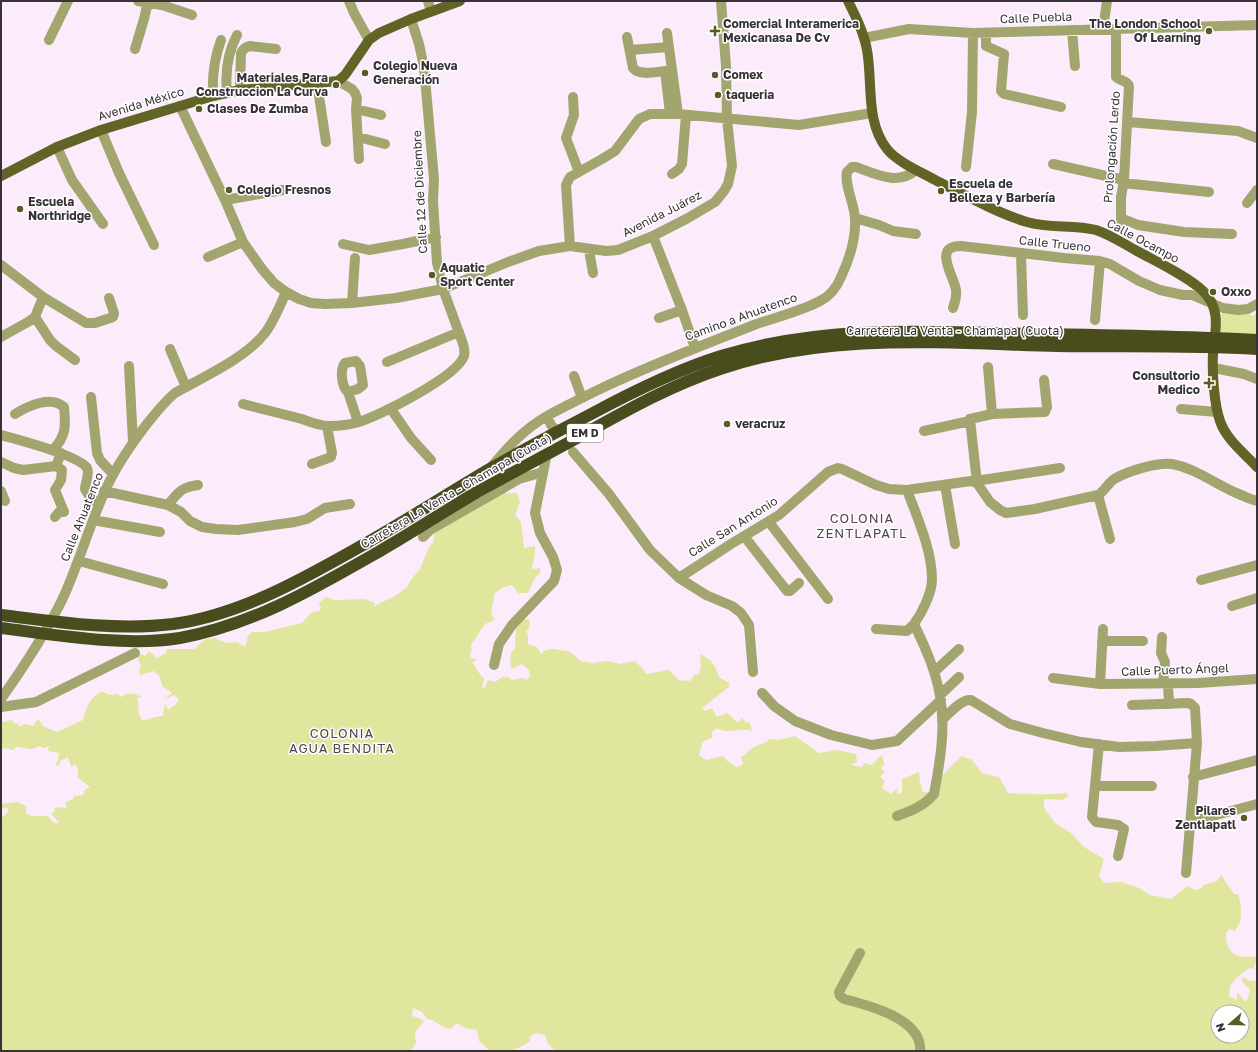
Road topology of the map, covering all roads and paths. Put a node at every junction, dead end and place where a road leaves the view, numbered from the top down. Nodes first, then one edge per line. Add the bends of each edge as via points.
1 (68, 1) edge
2 (349, 1) edge
3 (428, 1) edge
4 (721, 1) edge
5 (848, 1) edge
6 (1107, 1) edge
7 (143, 2) edge
8 (455, 2) edge
9 (163, 3) edge
10 (431, 11) junction
11 (192, 15) dead end
12 (411, 19) junction
13 (1257, 24) edge
14 (1103, 29) junction
15 (1116, 29) junction
16 (1072, 30) junction
17 (986, 32) junction
18 (667, 33) dead end
19 (973, 33) junction
20 (237, 35) dead end
21 (627, 37) dead end
22 (864, 38) junction
23 (49, 40) dead end
24 (221, 40) dead end
25 (369, 40) junction
26 (669, 47) junction
27 (135, 49) dead end
28 (276, 49) dead end
29 (630, 50) junction
30 (1076, 66) dead end
31 (338, 81) junction
32 (317, 83) junction
33 (240, 90) junction
34 (227, 92) junction
35 (213, 96) junction
36 (573, 97) dead end
37 (180, 106) junction
38 (1061, 107) dead end
39 (356, 109) junction
40 (872, 113) junction
41 (381, 115) dead end
42 (678, 115) junction
43 (727, 119) junction
44 (1128, 122) junction
45 (101, 130) junction
46 (358, 137) junction
47 (1257, 138) edge
48 (326, 142) dead end
49 (385, 144) dead end
50 (57, 147) junction
51 (360, 159) dead end
52 (1053, 164) dead end
53 (966, 167) dead end
54 (916, 170) junction
55 (579, 172) junction
56 (672, 174) dead end
57 (1, 176) edge
58 (1124, 182) junction
59 (283, 190) dead end
60 (1257, 190) edge
61 (1209, 192) dead end
62 (225, 200) junction
63 (1247, 204) dead end
64 (855, 218) junction
65 (103, 224) dead end
66 (916, 234) dead end
67 (1232, 234) dead end
68 (654, 236) junction
69 (436, 237) junction
70 (243, 242) junction
71 (343, 244) dead end
72 (154, 245) dead end
73 (570, 246) junction
74 (589, 250) junction
75 (1021, 254) junction
76 (208, 257) dead end
77 (355, 258) dead end
78 (1100, 261) junction
79 (1, 266) edge
80 (593, 273) dead end
81 (443, 289) junction
82 (286, 292) junction
83 (43, 297) junction
84 (109, 298) dead end
85 (352, 303) junction
86 (1213, 304) junction
87 (1257, 304) edge
88 (953, 308) dead end
89 (682, 310) junction
90 (1024, 315) dead end
91 (35, 317) junction
92 (659, 318) dead end
93 (1095, 320) dead end
94 (459, 332) junction
95 (1, 337) edge
96 (1257, 340) edge
97 (1203, 342) junction
98 (1229, 343) junction
99 (695, 348) junction
100 (170, 349) dead end
101 (1257, 349) edge
102 (76, 360) dead end
103 (387, 362) dead end
104 (129, 366) dead end
105 (988, 367) dead end
106 (1214, 368) junction
107 (574, 376) dead end
108 (1257, 379) edge
109 (1044, 380) dead end
110 (186, 387) junction
111 (348, 392) dead end
112 (91, 397) dead end
113 (582, 398) junction
114 (243, 404) dead end
115 (391, 409) junction
116 (1181, 409) dead end
117 (1217, 412) junction
118 (15, 414) dead end
119 (992, 414) junction
120 (970, 421) junction
121 (358, 422) junction
122 (327, 426) junction
123 (924, 431) dead end
124 (1, 435) edge
125 (133, 442) junction
126 (57, 452) junction
127 (573, 452) dead end
128 (546, 458) dead end
129 (431, 460) dead end
130 (1, 462) edge
131 (312, 464) dead end
132 (56, 466) junction
133 (1257, 467) edge
134 (1060, 468) dead end
135 (489, 470) junction
136 (543, 472) junction
137 (112, 474) junction
138 (977, 483) junction
139 (198, 485) dead end
140 (945, 485) junction
141 (907, 490) junction
142 (1, 491) edge
143 (104, 492) junction
144 (1098, 495) junction
145 (5, 501) dead end
146 (1257, 501) edge
147 (350, 504) dead end
148 (99, 505) junction
149 (168, 505) junction
150 (55, 517) dead end
151 (93, 520) junction
152 (769, 522) junction
153 (160, 532) dead end
154 (744, 536) junction
155 (423, 537) dead end
156 (1110, 540) dead end
157 (956, 544) dead end
158 (79, 561) junction
159 (1257, 564) edge
160 (679, 578) junction
161 (1201, 580) dead end
162 (799, 583) dead end
163 (163, 584) dead end
164 (1257, 598) edge
165 (828, 599) dead end
166 (1232, 606) dead end
167 (1, 615) edge
168 (914, 624) junction
169 (1, 628) edge
170 (876, 629) dead end
171 (1103, 629) dead end
172 (1162, 637) dead end
173 (1102, 641) junction
174 (1143, 641) dead end
175 (959, 649) dead end
176 (135, 653) dead end
177 (494, 665) dead end
178 (753, 672) dead end
179 (934, 672) junction
180 (959, 677) dead end
181 (1053, 678) dead end
182 (1257, 679) edge
183 (1100, 681) junction
184 (1165, 684) junction
185 (762, 693) dead end
186 (940, 697) junction
187 (1, 699) edge
188 (1169, 704) junction
189 (1132, 705) dead end
190 (1, 707) edge
191 (942, 720) junction
192 (1197, 743) junction
193 (1099, 744) junction
194 (1257, 760) edge
195 (1193, 777) junction
196 (1095, 786) junction
197 (1152, 786) dead end
198 (1257, 804) edge
199 (897, 816) dead end
200 (1190, 822) junction
201 (1118, 856) dead end
202 (1186, 872) dead end
203 (860, 953) dead end
204 (919, 1046) edge

1 - 23 street
2 - 25 street
3 - 10 street
4 - 43 street, Avenida Juárez
5 - 22 main road, Calle Ocampo
6 - 14 street
7 - 9 street
7 - 27 street
8 - 10 main road
9 - 11 street
10 - 12 main road
12 - 25 main road
12 - 69 street, Calle 12 de Diciembre via 424,67 434,179
13 - 15 street, Calle Puebla
14 - 15 street, Calle Puebla
14 - 16 street, Calle Puebla
15 - 44 street, Prolongación Lerdo via 1115,74 1118,80 1126,82 1129,86
16 - 17 street, Calle Puebla
16 - 30 street
17 - 19 street, Calle Puebla
17 - 38 street via 986,46 1004,54 1001,91 1004,94
18 - 26 street
19 - 22 street, Calle Puebla via 909,29
19 - 53 street via 972,112
20 - 34 street via 228,58
21 - 29 street
22 - 40 main road, Calle Ocampo via 868,56
24 - 35 street via 212,71
25 - 31 main road
26 - 29 street
26 - 42 street
28 - 33 street via 246,46 243,49
29 - 42 street via 633,68 638,72 665,71
31 - 32 main road, Avenida México
31 - 39 street via 355,93
32 - 33 main road, Avenida México
32 - 48 street
33 - 34 main road, Avenida México
34 - 35 main road, Avenida México
35 - 37 main road, Avenida México
36 - 55 street via 574,115 566,138
37 - 45 main road, Avenida México
37 - 62 street
39 - 41 street
39 - 46 street
40 - 43 street via 799,125
40 - 54 main road, Calle Ocampo via 876,129 888,150
42 - 43 street
42 - 55 street via 650,114 639,119 615,151
42 - 56 street via 682,164 679,170
43 - 68 street, Avenida Juárez via 732,166 724,191 715,202
44 - 47 street via 1238,131
44 - 58 street, Prolongación Lerdo
45 - 50 main road, Avenida México
45 - 72 street
46 - 49 street
46 - 51 street
50 - 57 main road, Avenida México
50 - 65 street via 72,180
52 - 58 street
54 - 64 street, Camino a Ahuatenco via 900,178 886,178 856,167 850,169 846,174
54 - 86 main road, Calle Ocampo via 1019,220 1036,225 1087,228 1112,236 1195,285
55 - 73 street via 570,177 566,185
58 - 61 street
58 - 67 street, Prolongación Lerdo via 1121,223 1184,232
59 - 62 street
60 - 63 street
62 - 70 street
64 - 66 street via 893,231
64 - 99 street, Camino a Ahuatenco via 853,243 844,271 835,289 827,297
68 - 74 street, Avenida Juárez via 618,250
68 - 89 street
69 - 71 street via 369,250
69 - 81 street, Calle 12 de Diciembre via 437,263
70 - 76 street
70 - 82 street via 274,283
73 - 74 street, Avenida Juárez
73 - 81 street, Avenida Juárez via 539,251
74 - 80 street
75 - 78 street, Calle Trueno
75 - 88 street, Calle Trueno via 988,248 951,247 946,261 957,292
75 - 90 street
77 - 85 street
78 - 86 street, Calle Trueno via 1160,290 1192,295
78 - 93 street
79 - 83 street
81 - 85 street, Avenida Juárez
81 - 94 street, Calle 12 de Diciembre
82 - 85 street, Avenida Juárez via 312,303
82 - 110 street, Calle Ahuatenco via 266,333 254,345
83 - 84 street via 89,324 113,317
83 - 91 street
86 - 87 street, Calle Trueno via 1238,310 1248,309
86 - 106 main road via 1217,318
89 - 92 street
89 - 99 street
91 - 95 street
91 - 102 street via 50,340
94 - 103 street
94 - 115 street, Calle 12 de Diciembre via 464,356 453,371
96 - 98 highway, Carretera La Venta - Chamapa (Cuota) / EM D
97 - 98 highway, Carretera La Venta - Chamapa (Cuota) / EM D
97 - 135 highway, Carretera La Venta - Chamapa (Cuota) / EM D via 936,331 830,334 778,342 696,365 639,389
97 - 169 highway, Carretera La Venta - Chamapa (Cuota) / EM D via 1102,347 884,343 833,345 790,351 723,368 648,398 476,493 338,575 295,598 244,620 205,633 146,641 86,638
98 - 101 highway, Carretera La Venta - Chamapa (Cuota) / EM D
99 - 113 street, Camino a Ahuatenco
100 - 110 street
104 - 125 street
105 - 119 street
106 - 108 street
106 - 117 main road
107 - 113 street
109 - 119 street via 1047,407 1045,412
110 - 125 street, Calle Ahuatenco via 168,399
111 - 121 street
112 - 137 street via 97,453
113 - 135 street, Camino a Ahuatenco via 551,426 520,435
114 - 122 street, Calle 12 de Diciembre
115 - 121 street, Calle 12 de Diciembre
115 - 129 street via 411,438
116 - 117 street
117 - 133 main road via 1226,434
118 - 126 street via 43,402 52,401 62,405 65,426
119 - 120 street via 972,418
120 - 123 street
120 - 138 street
121 - 122 street, Calle 12 de Diciembre
122 - 131 street via 331,457
124 - 126 street
125 - 137 street, Calle Ahuatenco
126 - 132 street
126 - 148 street via 86,466 88,473 85,489
127 - 160 street via 609,494 650,550
128 - 136 street
130 - 132 street via 23,470
132 - 150 street via 62,470 61,480 55,490 64,512
134 - 138 street, Calle San Antonio via 982,480
135 - 167 highway, Carretera La Venta - Chamapa (Cuota) / EM D via 394,527 294,582 243,605 204,617 174,624 102,626
136 - 155 street via 519,479 430,530
136 - 177 street via 535,513 540,533 553,556 557,570 554,581 512,625 500,644
137 - 143 street, Calle Ahuatenco
138 - 140 street, Calle San Antonio via 966,481
138 - 144 street via 990,502 1006,514
139 - 149 street via 179,491
140 - 141 street, Calle San Antonio
140 - 157 street
141 - 152 street, Calle San Antonio via 876,485 838,468 828,472
141 - 168 street via 927,550 932,580 924,608
142 - 145 street
143 - 148 street, Calle Ahuatenco
143 - 149 street
144 - 146 street via 1112,480 1161,464 1171,464 1184,467
144 - 156 street
147 - 149 street via 325,508 295,522 238,530 202,527 190,522 181,512
148 - 151 street, Calle Ahuatenco
151 - 153 street
151 - 158 street, Calle Ahuatenco
152 - 154 street, Calle San Antonio
152 - 165 street
154 - 160 street, Calle San Antonio
154 - 162 street via 786,591 790,591
158 - 163 street
158 - 187 street, Calle Ahuatenco via 34,650
159 - 161 street
160 - 178 street via 741,613 749,624
164 - 166 street
168 - 170 street via 903,632
168 - 179 street
171 - 173 street
172 - 184 street via 1161,653 1165,662
173 - 174 street
173 - 183 street
175 - 179 street
176 - 190 street via 36,702
179 - 186 street
180 - 186 street
181 - 183 street, Calle Puerto Ángel
182 - 184 street, Calle Puerto Ángel
183 - 184 street, Calle Puerto Ángel
184 - 188 street
185 - 186 street via 774,706 795,721 872,745 897,742
186 - 191 street
188 - 189 street
188 - 192 street via 1193,705 1196,712
191 - 193 street via 963,702 971,700 1010,724 1058,737
191 - 199 street via 942,741 934,794 917,809
192 - 193 street via 1119,747
192 - 195 street
193 - 196 street
194 - 195 street
195 - 200 street
196 - 197 street
196 - 201 street via 1093,819 1124,829
198 - 200 street
200 - 202 street
203 - 204 street via 839,992 840,996 888,1013 912,1030

